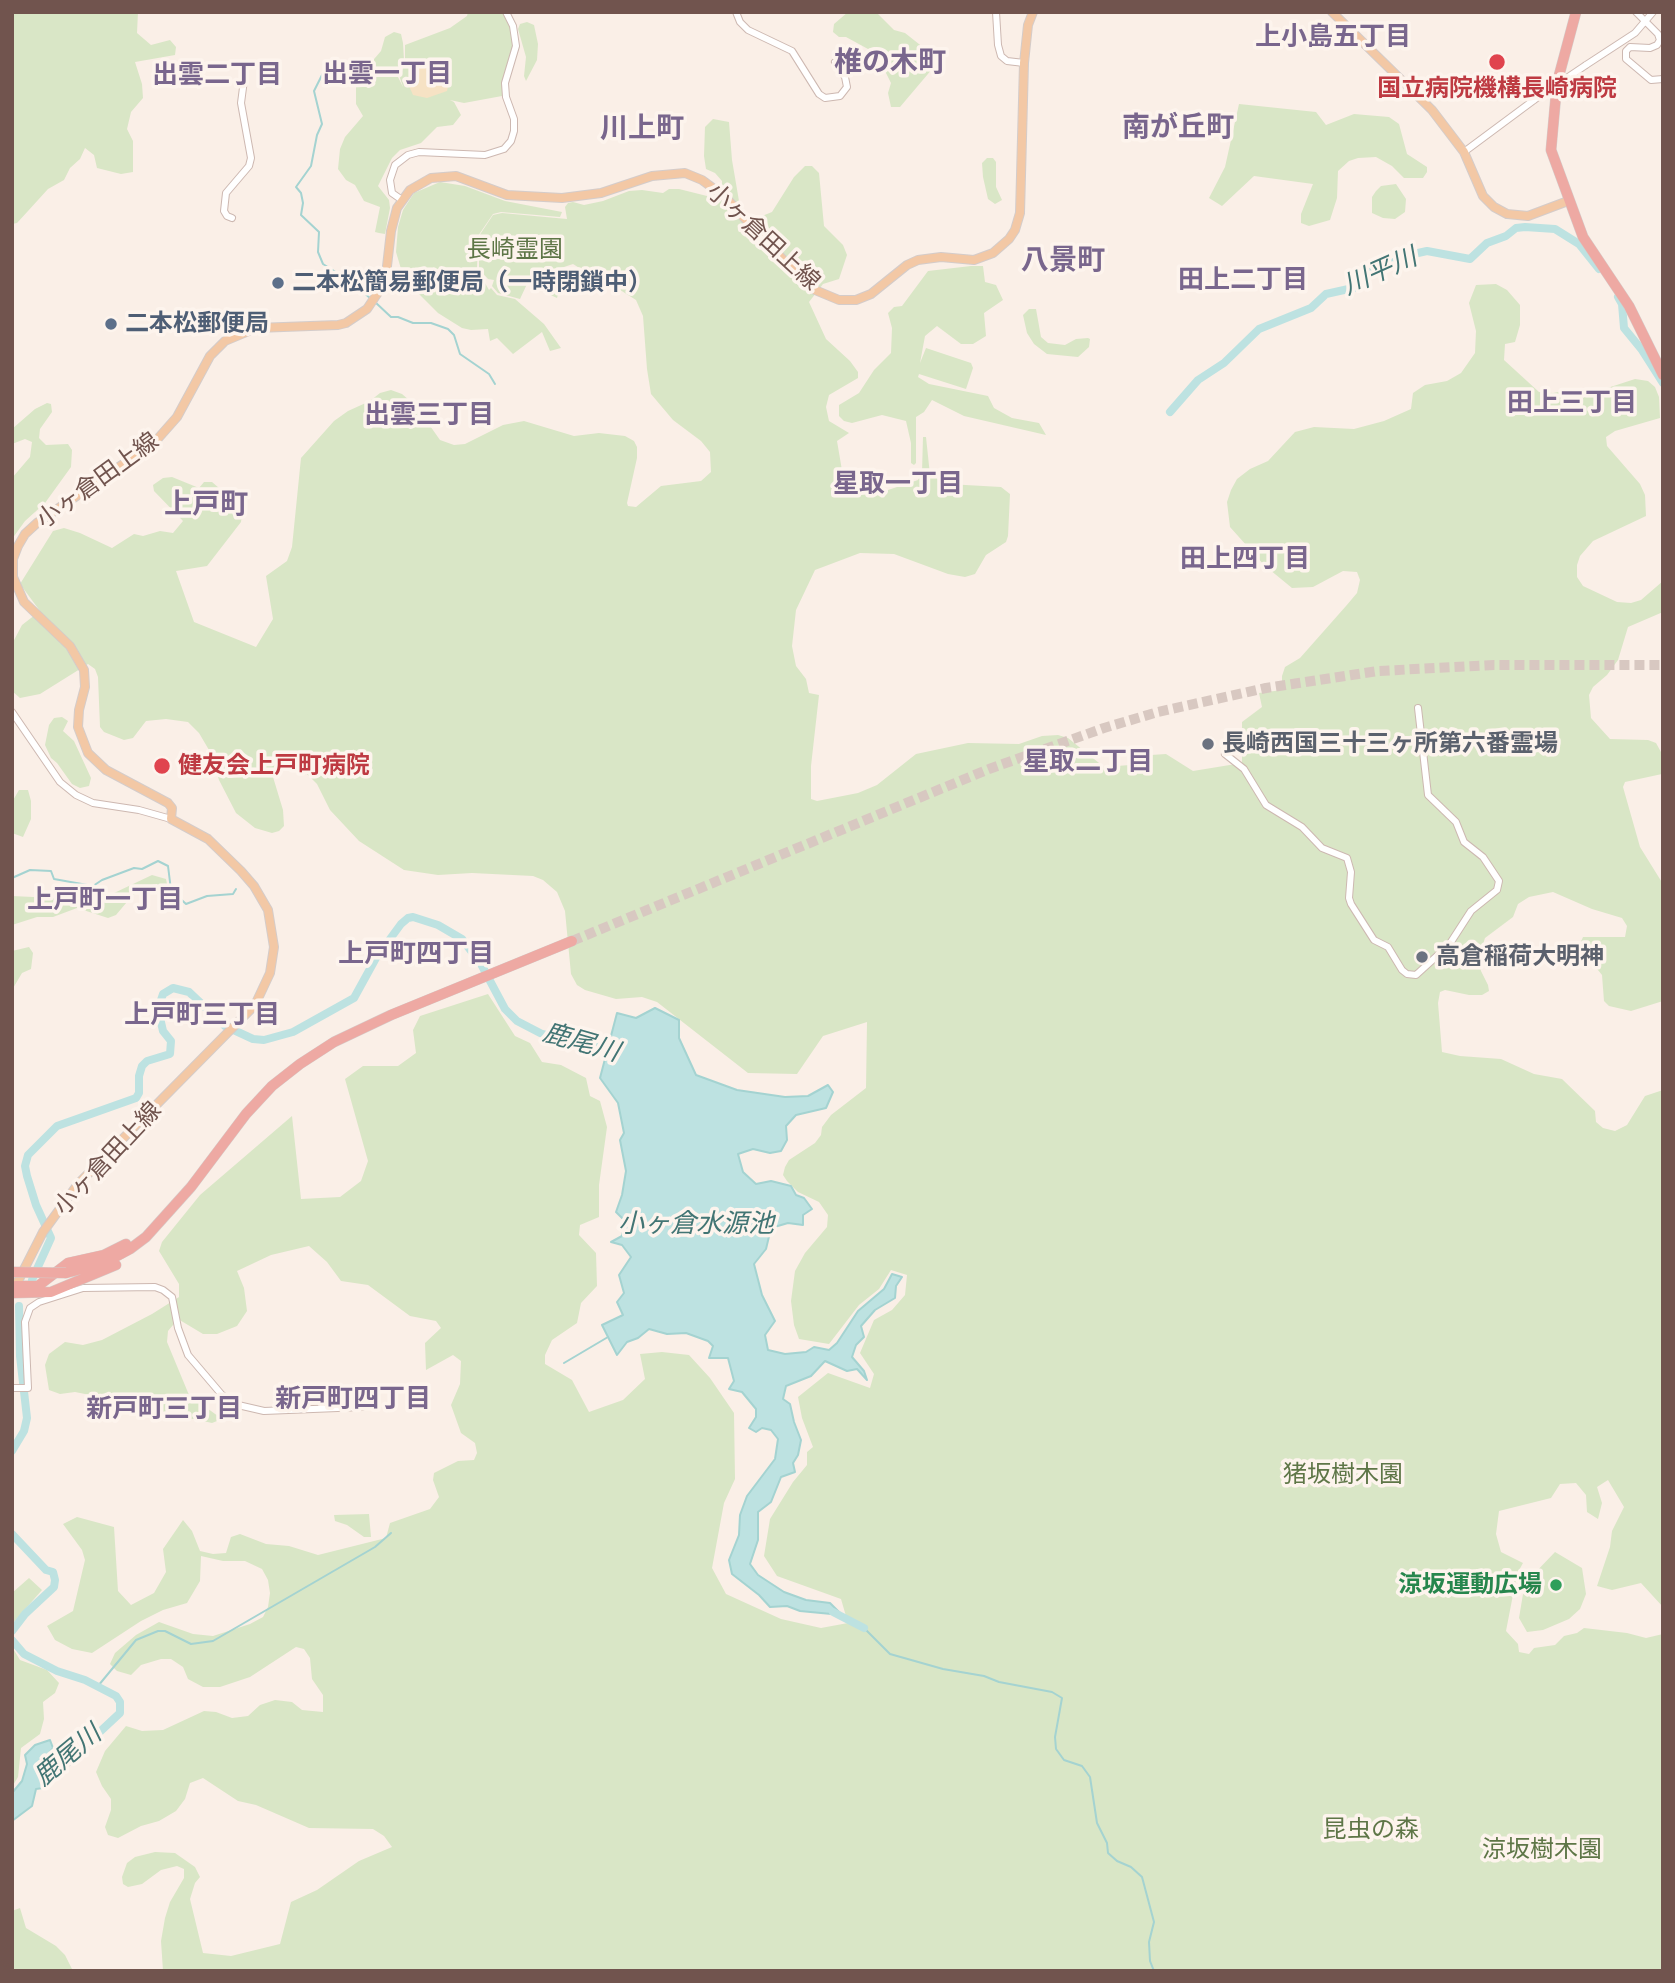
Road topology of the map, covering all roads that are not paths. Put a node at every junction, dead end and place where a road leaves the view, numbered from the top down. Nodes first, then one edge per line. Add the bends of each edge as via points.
1 (506, 12) edge
2 (736, 12) edge
3 (996, 12) edge
4 (1033, 12) edge
5 (1332, 12) edge
6 (1576, 12) edge
7 (1636, 12) edge
8 (1653, 12) edge
9 (1646, 22) junction
10 (835, 62) dead end
11 (1024, 63) junction
12 (1663, 79) edge
13 (244, 80) dead end
14 (1464, 152) junction
15 (402, 200) junction
16 (1568, 201) junction
17 (232, 218) dead end
18 (1663, 374) edge
19 (1418, 708) dead end
20 (12, 712) edge
21 (1225, 754) dead end
22 (171, 819) junction
23 (572, 941) tunnel mouth
24 (209, 1163) junction
25 (191, 1187) junction
26 (12, 1272) edge
27 (13, 1290) edge
28 (14, 1388) edge
29 (362, 1407) dead end

1 - 15 street via 516,46 505,83 515,125 511,141 504,149 485,155 408,155 395,165 390,180 392,193
2 - 10 street via 748,30 792,51 825,98 840,96 847,87
3 - 11 street via 1001,56
4 - 11 main road, 小ヶ倉田上線
5 - 14 main road via 1420,97
6 - 16 highway via 1557,83 1550,150
7 - 9 street
8 - 9 street
9 - 12 street via 1658,34 1659,43 1650,48 1630,47 1626,59 1651,80
9 - 14 street, bridge
11 - 15 main road, 小ヶ倉田上線 via 1020,208 1015,230 993,253 978,259 931,257 907,265 882,287 856,300 830,298 815,290 725,197 685,173 652,176 601,193 562,198 507,195 456,176 438,176 417,185
13 - 17 street via 241,103 251,158 225,195 224,211
14 - 16 main road via 1483,196 1499,211 1528,216
15 - 22 main road, 小ヶ倉田上線 via 393,223 382,288 367,309 330,327 251,329 218,346 177,417 154,443 37,523 25,534 13,559 13,577 24,602 70,646 84,670 78,727 88,753 106,770 168,803
16 - 18 highway via 1586,243 1629,306
19 - 21 street via 1428,795 1456,822 1464,842 1483,857 1499,881 1497,890 1471,911 1449,945 1416,975 1402,970 1388,947 1374,940 1351,904 1347,858 1322,848 1302,827 1266,805 1244,769
20 - 22 street via 60,782 76,795 93,803
22 - 27 main road, 小ヶ倉田上線 via 202,834 254,886 268,911 274,939 270,972 259,999 241,1021 90,1171 43,1231
23 - 24 highway via 334,1042 285,1075 246,1114
24 - 25 highway
24 - 27 highway via 140,1235 104,1255 68,1263 38,1286
25 - 26 highway, bridge via 162,1222 130,1250 96,1266 66,1273
25 - 27 highway via 151,1238 122,1261 51,1292
28 - 29 street via 28,1388 25,1322 30,1308 83,1288 155,1287 172,1297 188,1355 222,1395 238,1405 264,1411

